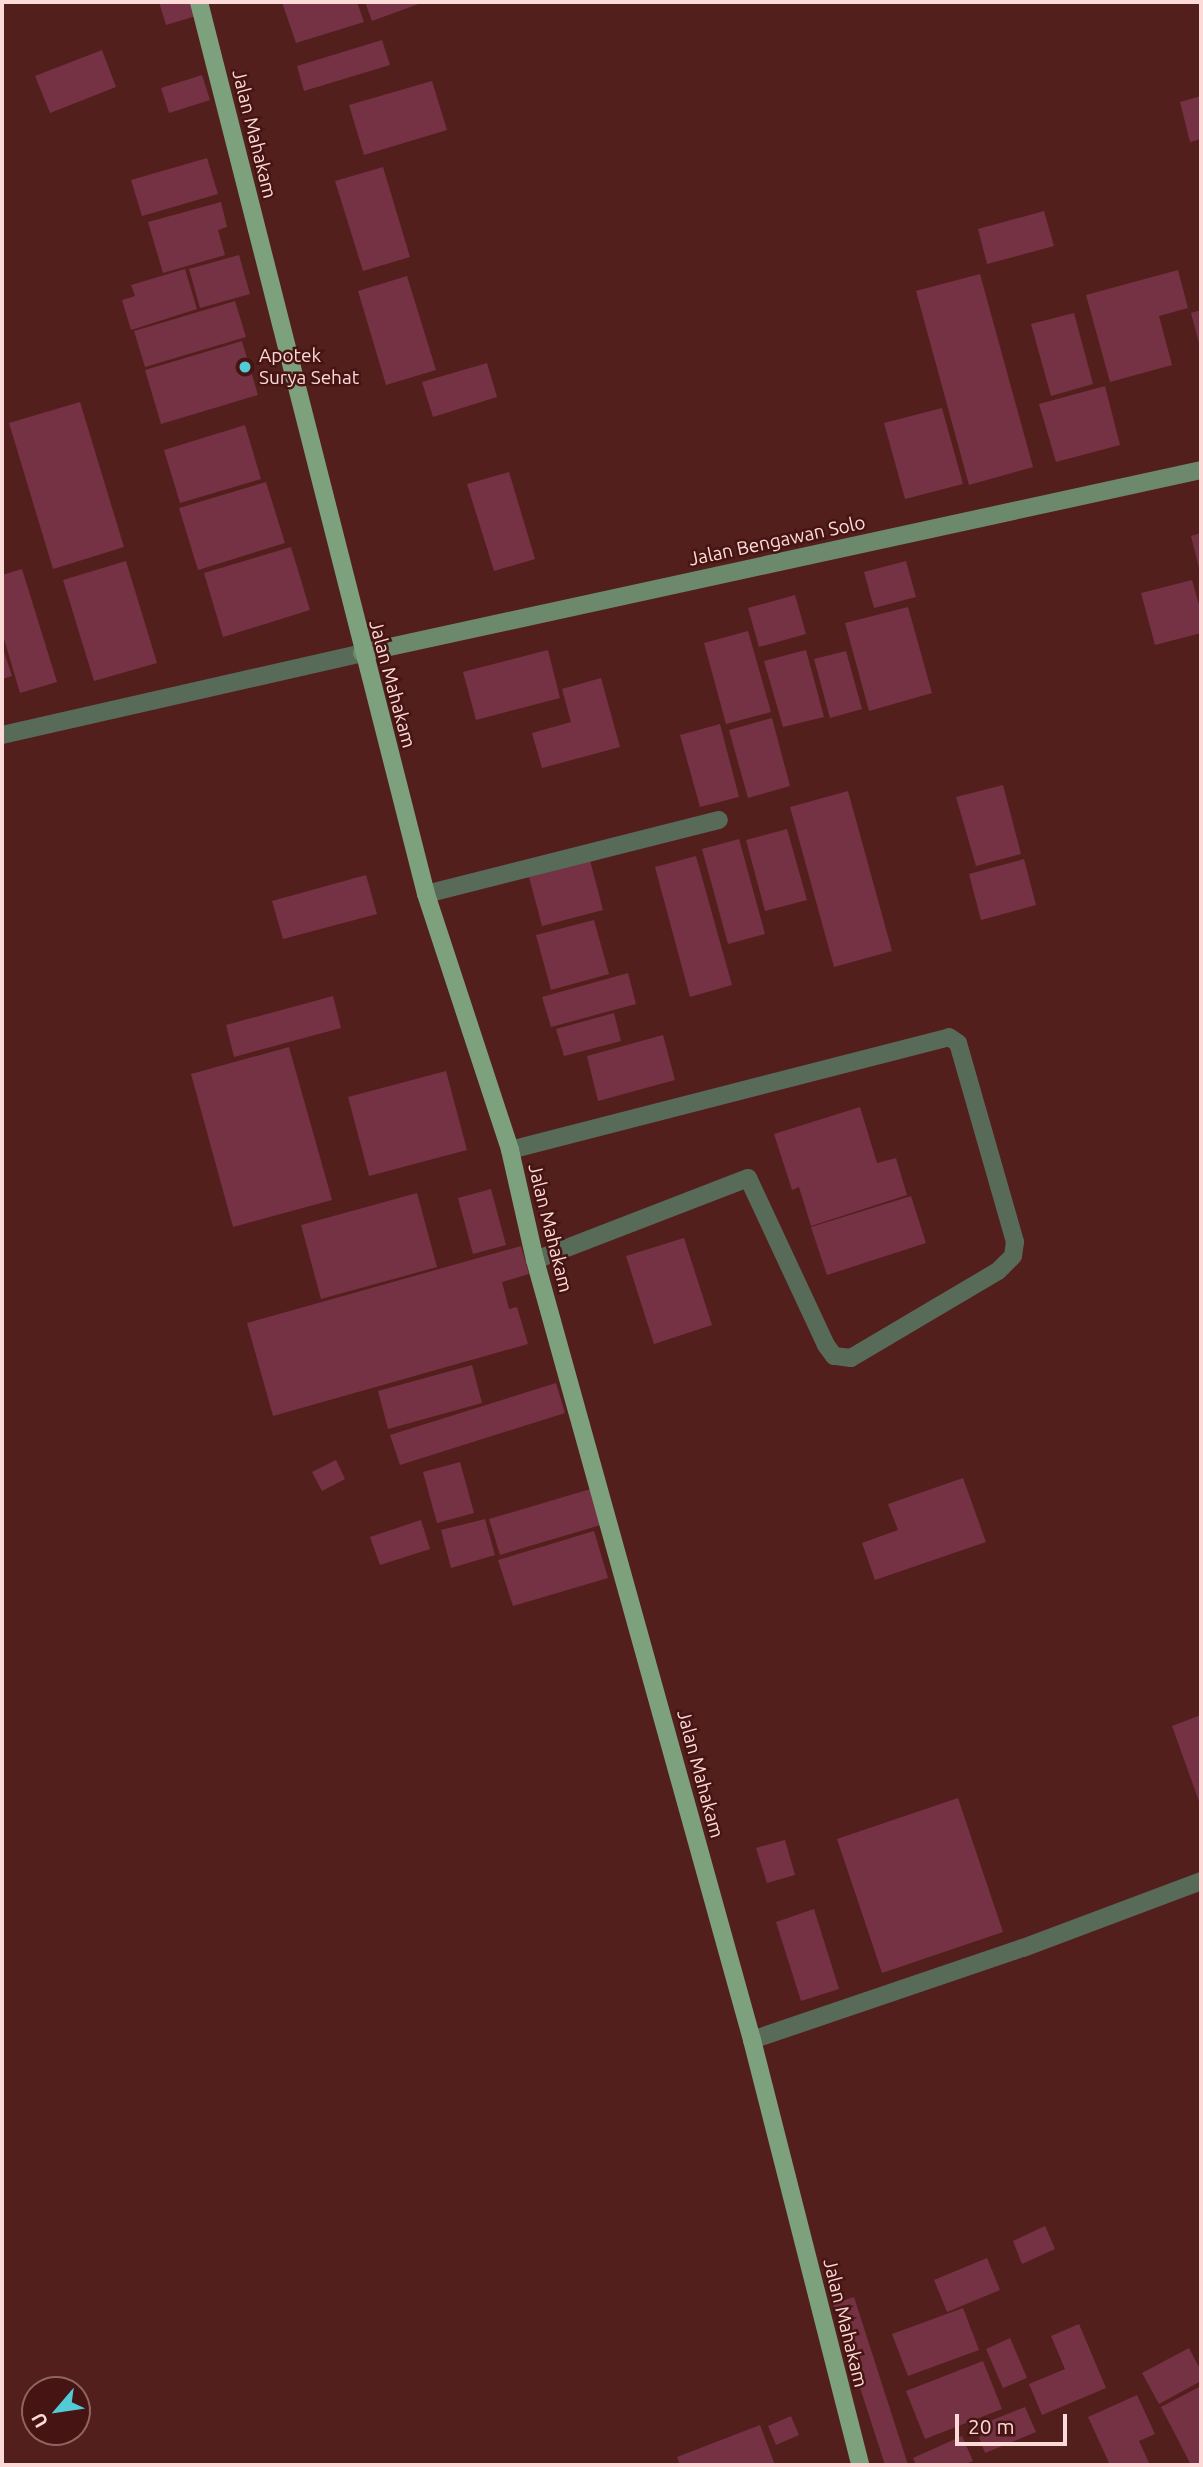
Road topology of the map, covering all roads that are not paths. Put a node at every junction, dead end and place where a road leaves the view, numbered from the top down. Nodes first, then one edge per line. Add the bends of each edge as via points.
1 (199, 2) edge
2 (1201, 470) edge
3 (362, 653) junction
4 (2, 736) edge
5 (719, 820) dead end
6 (426, 894) junction
7 (510, 1150) junction
8 (536, 1261) junction
9 (1201, 1881) edge
10 (751, 2040) junction
11 (860, 2465) edge

1 - 3 main road, Jalan Mahakam
2 - 3 main road, Jalan Bengawan Solo
3 - 4 street
3 - 6 main road, Jalan Mahakam
5 - 6 street
6 - 7 main road, Jalan Mahakam
7 - 8 main road, Jalan Mahakam
7 - 8 street via 948,1037 958,1043 1016,1242 1013,1256 998,1271 851,1357 834,1356 826,1345 748,1178
8 - 10 main road, Jalan Mahakam
9 - 10 street via 1023,1948
10 - 11 main road, Jalan Mahakam

